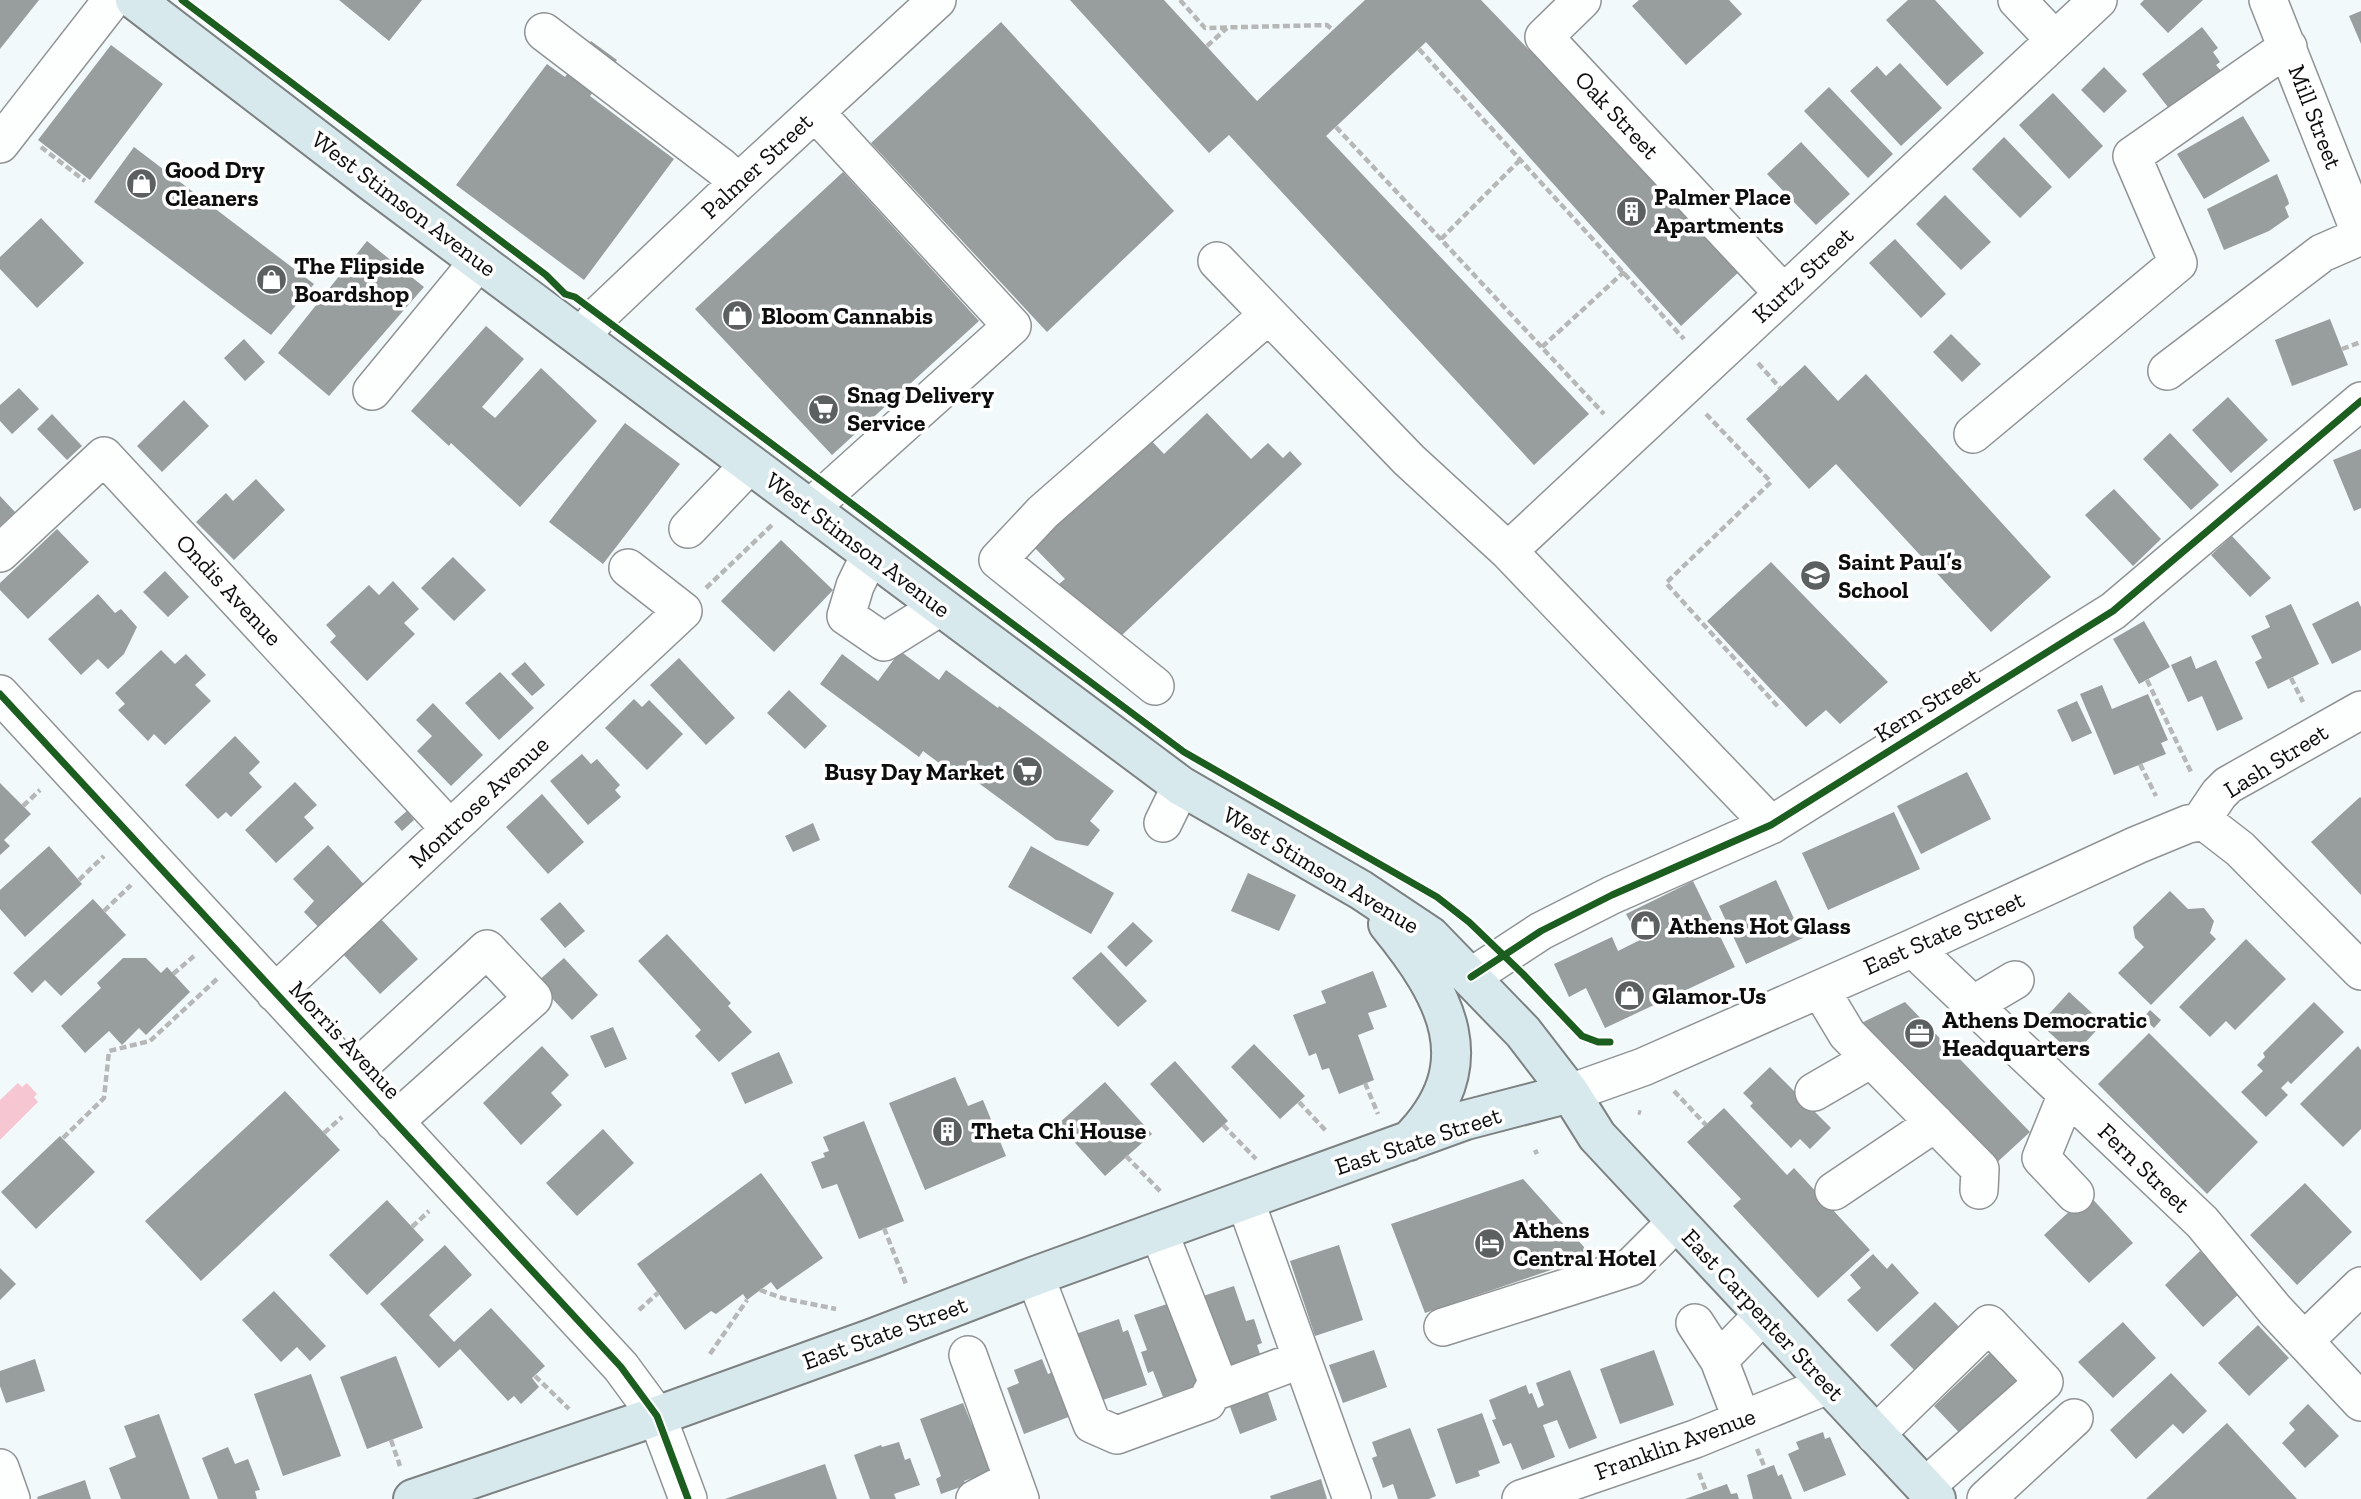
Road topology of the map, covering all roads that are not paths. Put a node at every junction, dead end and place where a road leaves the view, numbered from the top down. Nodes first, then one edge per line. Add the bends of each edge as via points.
1 (112, 0) edge
2 (135, 0) edge
3 (937, 0) edge
4 (1582, 0) edge
5 (2017, 0) edge
6 (2098, 0) edge
7 (2268, 0) edge
8 (544, 32) dead end
9 (2055, 40) junction
10 (2288, 47) junction
11 (816, 112) junction
12 (0, 144) edge
13 (738, 183) junction
14 (2361, 235) edge
15 (480, 261) junction
16 (1217, 261) dead end
17 (1783, 293) junction
18 (1267, 316) junction
19 (582, 337) junction
20 (2167, 371) dead end
21 (372, 391) dead end
22 (2361, 401) edge
23 (1973, 434) dead end
24 (750, 464) junction
25 (809, 509) junction
26 (688, 529) dead end
27 (1508, 551) junction
28 (0, 553) edge
29 (870, 555) junction
30 (628, 568) dead end
31 (940, 607) junction
32 (1155, 686) dead end
33 (0, 695) edge
34 (2361, 710) edge
35 (1181, 786) junction
36 (2200, 822) junction
37 (1163, 823) dead end
38 (1771, 825) junction
39 (450, 829) junction
40 (1361, 890) junction
41 (1913, 948) junction
42 (2361, 971) edge
43 (1471, 977) junction
44 (2015, 980) dead end
45 (1820, 989) junction
46 (275, 993) junction
47 (1973, 1005) junction
48 (1871, 1059) junction
49 (351, 1074) junction
50 (1814, 1092) dead end
51 (1570, 1093) junction
52 (2067, 1094) junction
53 (394, 1122) junction
54 (1935, 1123) junction
55 (1408, 1141) junction
56 (1979, 1190) dead end
57 (1834, 1191) dead end
58 (2075, 1194) dead end
59 (1245, 1200) junction
60 (1676, 1222) junction
61 (1159, 1232) junction
62 (1035, 1276) junction
63 (2361, 1286) edge
64 (1763, 1315) junction
65 (1695, 1323) dead end
66 (1443, 1327) dead end
67 (2304, 1341) junction
68 (968, 1356) dead end
69 (1302, 1359) junction
70 (1719, 1360) junction
71 (2354, 1380) edge
72 (1828, 1385) junction
73 (1211, 1393) junction
74 (657, 1416) junction
75 (2074, 1418) dead end
76 (1742, 1420) junction
77 (1875, 1435) junction
78 (0, 1468) edge
79 (407, 1485) edge
80 (1017, 1489) edge
81 (1930, 1493) edge
82 (11, 1499) edge
83 (688, 1499) edge
84 (975, 1499) edge
85 (1352, 1499) edge
86 (1521, 1499) edge
87 (1986, 1499) edge

1 - 12 street
2 - 15 main road, West Stimson Avenue
3 - 11 street, Palmer Street
4 - 17 street, Oak Street via 1544,37
5 - 9 street
6 - 9 street, Kurtz Street
7 - 10 street, Mill Street
8 - 13 street
9 - 17 street, Kurtz Street
10 - 14 street, Mill Street
10 - 23 street via 2132,156 2178,263
11 - 13 street, Palmer Street
11 - 25 street via 1012,326
13 - 19 street, Palmer Street via 599,315
14 - 20 street via 2322,253
15 - 19 main road, West Stimson Avenue
15 - 21 street
16 - 18 street
17 - 27 street, Kurtz Street
18 - 27 street via 1409,460
18 - 32 street via 1043,512 998,559
19 - 24 main road, West Stimson Avenue
22 - 38 street, Kern Street via 2113,611
24 - 25 main road, West Stimson Avenue
24 - 26 street
25 - 29 main road, West Stimson Avenue
27 - 38 street
28 - 39 street, Ondis Avenue via 104,456
29 - 31 main road, West Stimson Avenue
29 - 31 street via 846,616 884,642
30 - 39 street, Montrose Avenue via 683,611
31 - 35 main road, West Stimson Avenue
33 - 46 street, Morris Avenue
34 - 36 street, Lash Street via 2228,785
35 - 37 street
35 - 40 main road, West Stimson Avenue
36 - 41 street, East State Street via 2137,845
36 - 42 street via 2240,849
38 - 43 street, Kern Street via 1612,895 1541,931
39 - 46 street, Montrose Avenue
40 - 43 main road, West Stimson Avenue via 1430,936
40 - 55 main road via 1423,969 1442,1006 1451,1038 1452,1058 1442,1095 1425,1125
41 - 45 street, East State Street
41 - 47 street, Fern Street
43 - 51 main road, West Stimson Avenue via 1523,1031
44 - 47 street
45 - 48 street via 1847,1034
45 - 51 street, East State Street via 1626,1074
46 - 49 street, Morris Avenue
47 - 52 street, Fern Street
48 - 50 street
48 - 54 street
49 - 53 street, Morris Avenue
49 - 53 street via 487,949 533,998
51 - 55 main road, East State Street via 1466,1120
51 - 60 main road, East Carpenter Street via 1597,1136
52 - 58 street via 2041,1158
52 - 67 street, Fern Street via 2202,1222
53 - 74 street, Morris Avenue via 621,1367
54 - 56 street via 1980,1169
54 - 57 street
55 - 59 main road, East State Street
59 - 61 main road, East State Street
59 - 69 street
60 - 64 main road, East Carpenter Street
60 - 66 street via 1631,1266
61 - 62 main road, East State Street
61 - 73 street via 1217,1381
62 - 73 street via 1092,1424 1117,1435 1207,1402
62 - 74 main road, East State Street
63 - 67 street
64 - 70 street
64 - 72 main road, East Carpenter Street
65 - 70 street
67 - 71 street, Fern Street
68 - 80 street
69 - 73 street
69 - 85 street
70 - 76 street
72 - 76 street, Franklin Avenue
72 - 77 main road, East Carpenter Street
74 - 79 main road, East State Street
74 - 83 street, Morris Avenue
75 - 87 street
76 - 86 street, Franklin Avenue
77 - 81 main road, East Carpenter Street
77 - 81 street via 1989,1324 2044,1382
78 - 82 street
80 - 84 street

